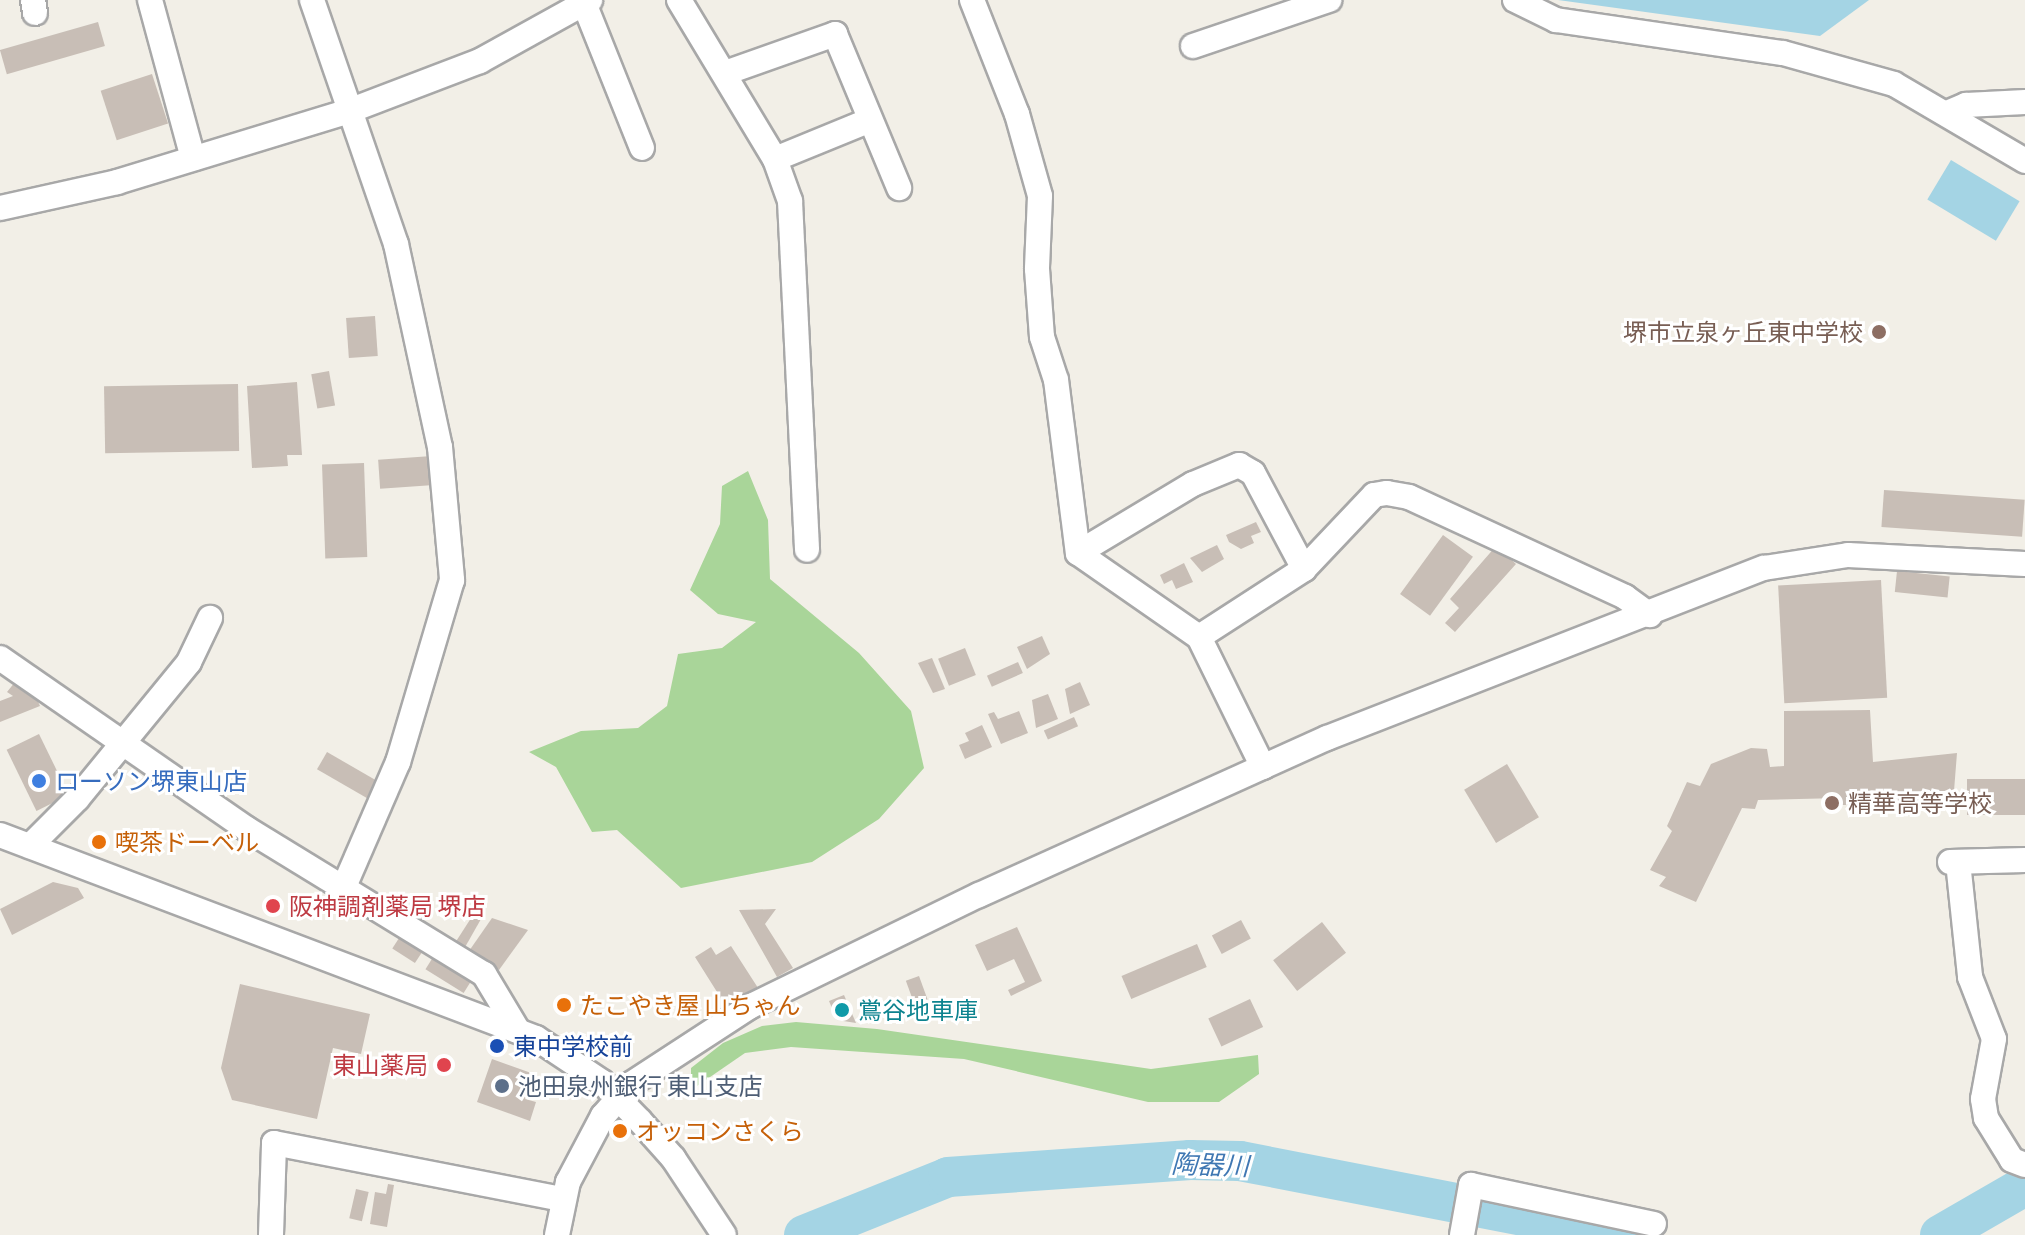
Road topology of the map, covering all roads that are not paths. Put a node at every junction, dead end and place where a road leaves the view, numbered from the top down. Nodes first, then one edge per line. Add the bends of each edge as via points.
1 (150, 0) edge
2 (312, 0) edge
3 (679, 0) edge
4 (972, 0) edge
5 (1329, 0) edge
6 (1515, 0) edge
7 (587, 2) edge
8 (1193, 46) dead end
9 (725, 73) junction
10 (2025, 102) edge
11 (349, 111) junction
12 (1947, 113) junction
13 (868, 121) junction
14 (642, 148) dead end
15 (193, 158) junction
16 (775, 159) junction
17 (2025, 161) edge
18 (899, 188) dead end
19 (0, 208) edge
20 (807, 550) dead end
21 (1078, 553) junction
22 (2025, 564) edge
23 (1304, 569) junction
24 (1650, 615) junction
25 (210, 618) dead end
26 (1199, 637) junction
27 (0, 658) edge
28 (121, 744) junction
29 (1263, 767) junction
30 (0, 835) edge
31 (30, 846) junction
32 (2025, 860) edge
33 (344, 887) junction
34 (517, 1029) junction
35 (617, 1097) junction
36 (2025, 1165) edge
37 (562, 1199) junction
38 (1464, 1215) edge
39 (1654, 1224) dead end
40 (271, 1233) edge
41 (557, 1235) edge
42 (724, 1235) edge

1 - 15 street
2 - 11 street
3 - 9 street
4 - 21 street via 1017,114 1040,196 1037,269 1042,337 1056,380
5 - 8 street
6 - 12 street via 1556,20 1783,53 1894,84
7 - 11 street via 480,61
7 - 14 street
9 - 13 street via 835,34
9 - 16 street
10 - 12 street via 1966,105
11 - 15 street
11 - 33 street via 396,244 427,370 452,580 398,762
12 - 17 street
13 - 16 street
13 - 18 street
15 - 19 street
16 - 20 street via 790,201
21 - 23 street via 1193,484 1239,465 1253,473
21 - 26 street
22 - 24 street via 1848,555 1764,568
23 - 24 street via 1374,495 1387,493 1453,517 1625,597
23 - 26 street
24 - 29 street
25 - 28 street via 189,662
26 - 29 street
27 - 28 street
28 - 31 street
28 - 33 street
29 - 35 street via 979,895 749,1007
30 - 31 street
31 - 34 street
32 - 36 street via 1954,862 1970,977 1994,1039 1983,1099 1986,1118 2012,1160
33 - 34 street via 484,974
34 - 35 street via 576,1063
35 - 37 street
35 - 42 street via 673,1158
37 - 40 street via 274,1143
37 - 41 street
38 - 39 street via 1471,1185

